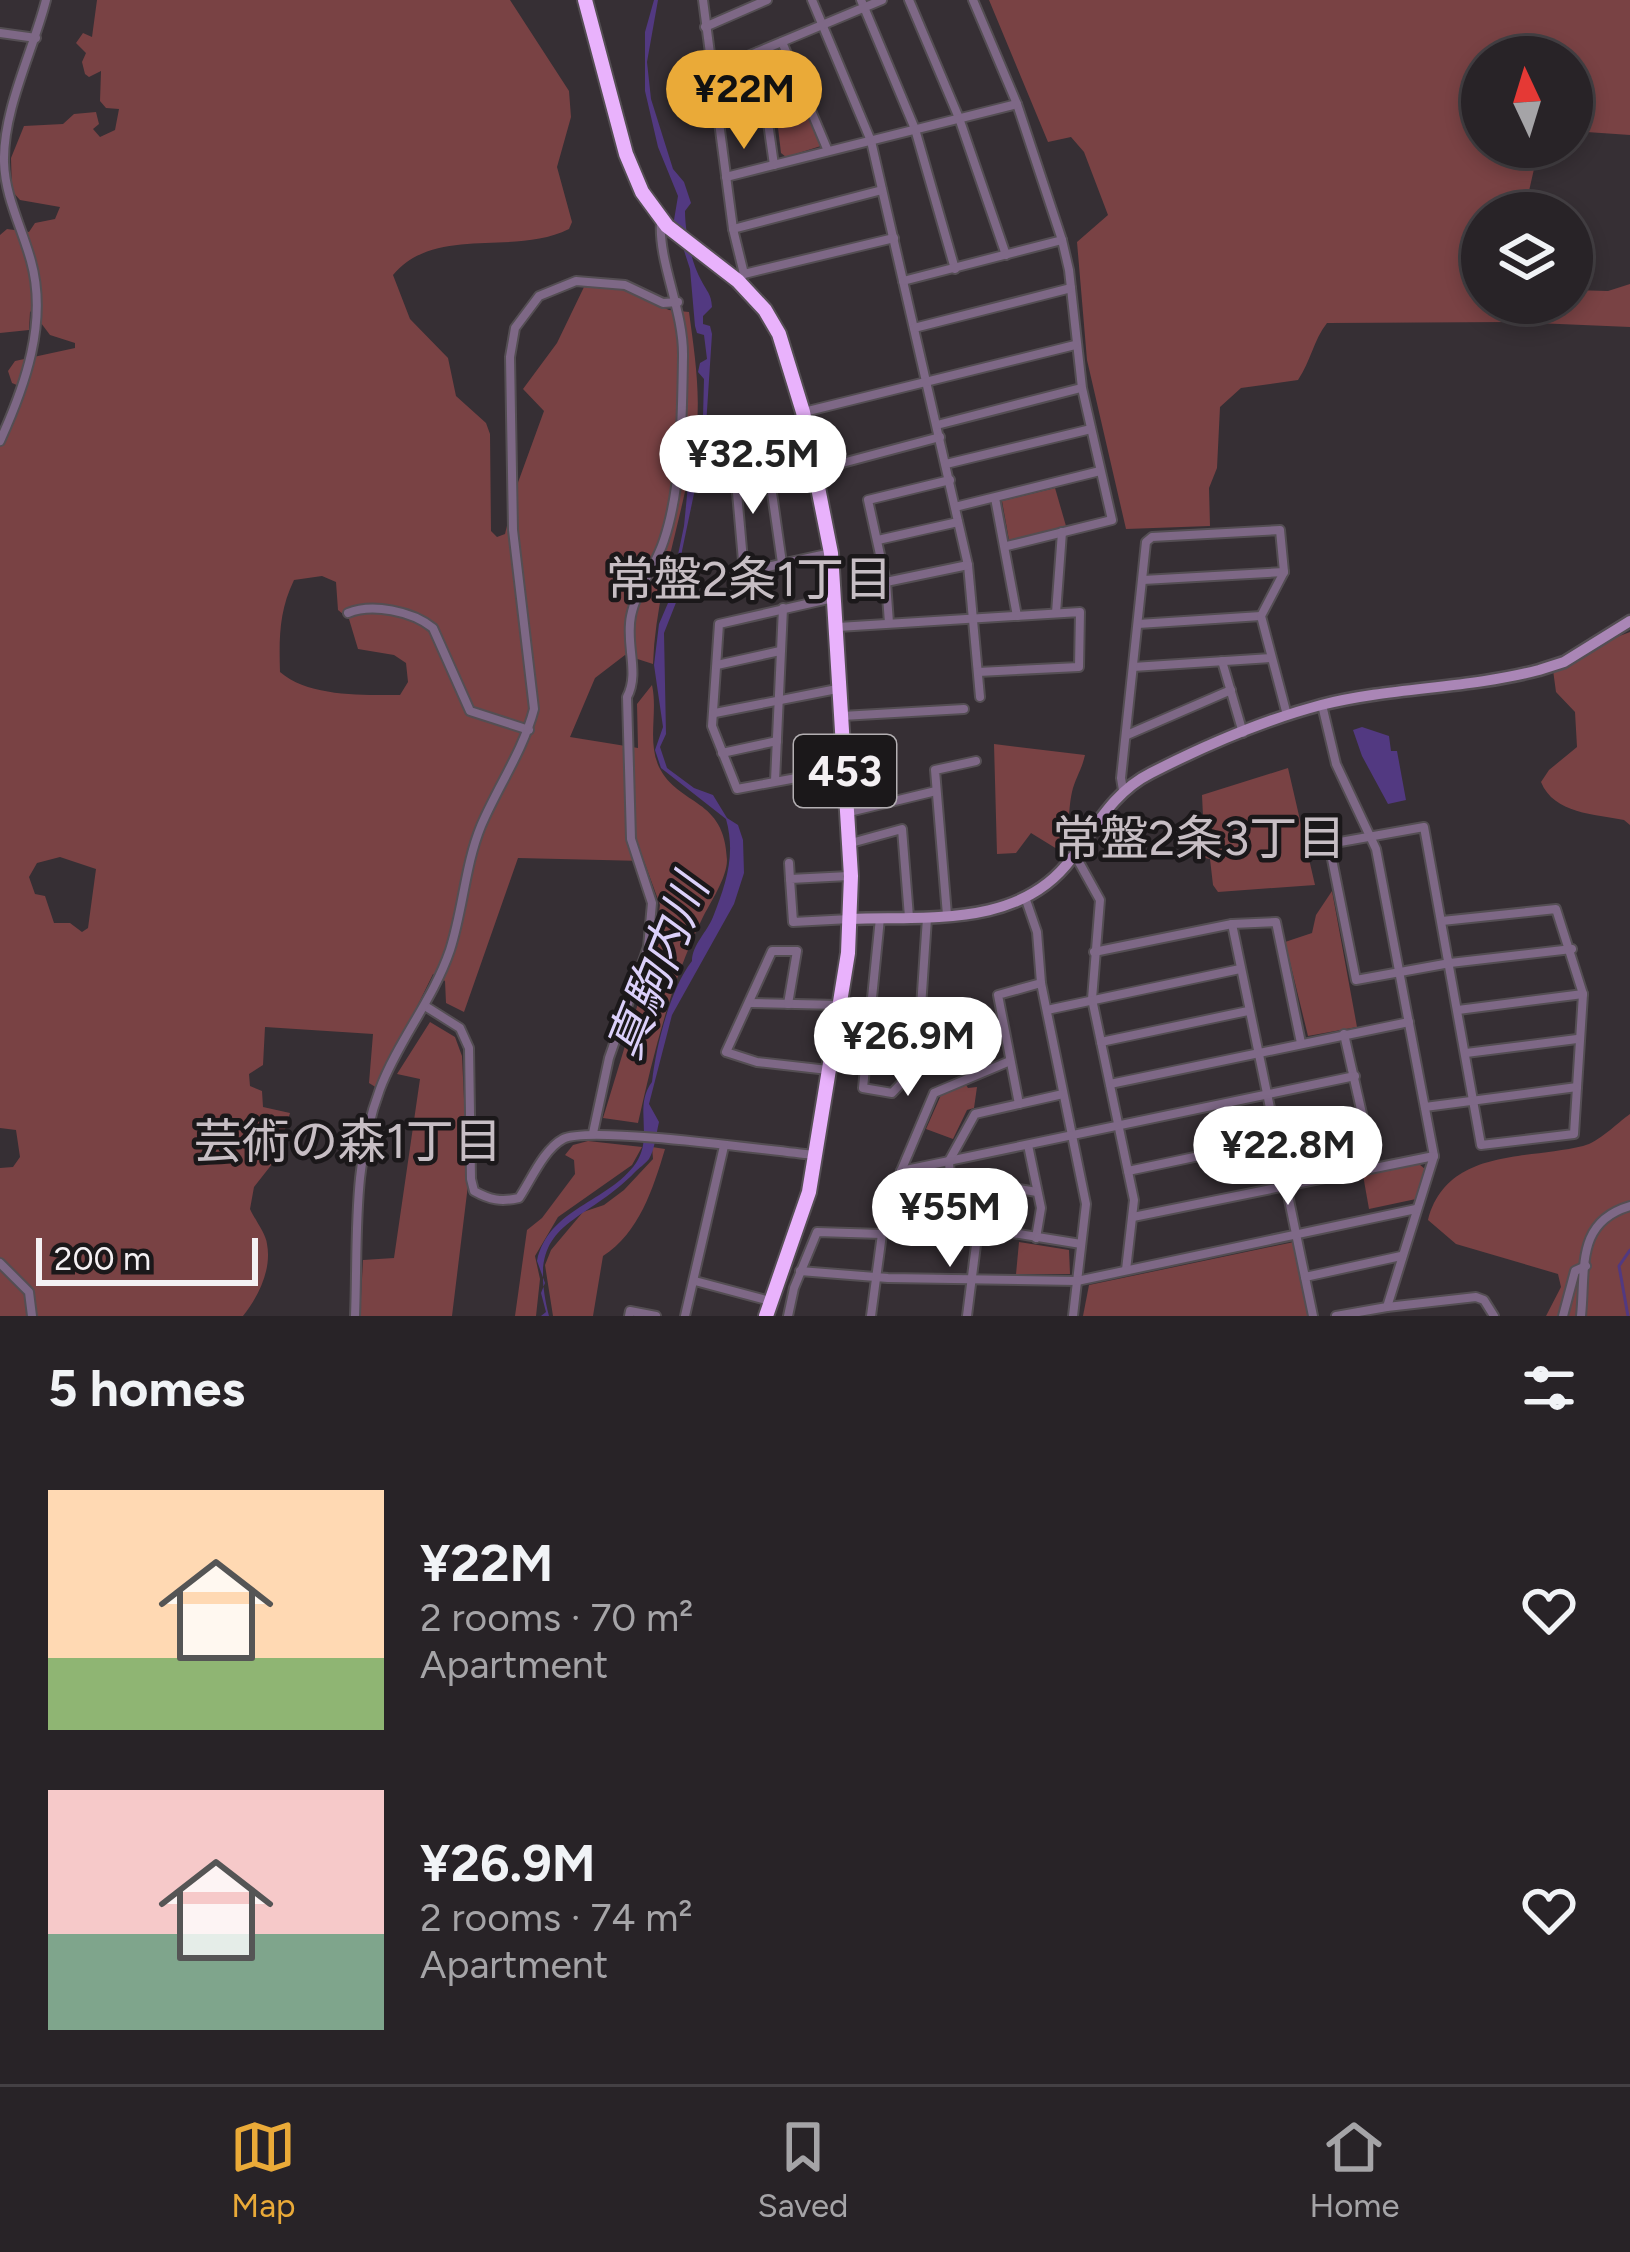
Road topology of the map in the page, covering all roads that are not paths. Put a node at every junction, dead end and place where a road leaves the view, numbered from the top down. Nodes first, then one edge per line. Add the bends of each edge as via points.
1 (46, 0) edge
2 (585, 0) edge
3 (704, 0) edge
4 (767, 0) edge
5 (812, 0) edge
6 (882, 0) edge
7 (909, 0) edge
8 (973, 0) edge
9 (862, 4) edge
10 (822, 25) junction
11 (705, 27) junction
12 (0, 33) edge
13 (36, 38) junction
14 (782, 42) junction
15 (758, 52) junction
16 (712, 71) junction
17 (1017, 104) junction
18 (958, 118) junction
19 (915, 129) junction
20 (871, 140) junction
21 (829, 151) junction
22 (774, 165) junction
23 (726, 177) junction
24 (883, 190) junction
25 (664, 223) junction
26 (733, 229) junction
27 (894, 238) junction
28 (1061, 240) junction
29 (1006, 255) junction
30 (955, 268) junction
31 (741, 278) junction
32 (903, 280) junction
33 (1070, 288) junction
34 (678, 302) junction
35 (914, 328) junction
36 (1075, 344) junction
37 (927, 381) junction
38 (1082, 388) junction
39 (802, 412) junction
40 (938, 424) junction
41 (1091, 429) junction
42 (940, 437) junction
43 (0, 441) edge
44 (946, 464) junction
45 (768, 465) junction
46 (813, 465) junction
47 (1100, 471) junction
48 (950, 480) junction
49 (995, 497) junction
50 (955, 507) junction
51 (958, 522) junction
52 (1062, 532) junction
53 (878, 540) junction
54 (1007, 546) junction
55 (831, 553) junction
56 (782, 563) junction
57 (968, 565) junction
58 (1284, 572) junction
59 (1143, 580) junction
60 (886, 582) junction
61 (834, 598) junction
62 (782, 608) junction
63 (348, 613) dead end
64 (1056, 614) junction
65 (1017, 616) junction
66 (1261, 616) junction
67 (975, 619) junction
68 (1630, 621) edge
69 (889, 623) junction
70 (1138, 624) junction
71 (836, 627) junction
72 (781, 651) junction
73 (1271, 658) junction
74 (1222, 661) junction
75 (718, 665) junction
76 (1133, 667) junction
77 (978, 672) junction
78 (840, 688) junction
79 (1231, 690) junction
80 (980, 697) dead end
81 (779, 698) junction
82 (1322, 705) junction
83 (964, 709) dead end
84 (715, 713) junction
85 (842, 716) junction
86 (1287, 716) junction
87 (529, 730) junction
88 (1243, 733) junction
89 (1127, 735) junction
90 (777, 741) junction
91 (722, 753) junction
92 (976, 761) dead end
93 (845, 769) junction
94 (775, 782) junction
95 (1123, 790) junction
96 (937, 791) junction
97 (847, 812) junction
98 (1372, 837) junction
99 (849, 843) junction
100 (1075, 855) junction
101 (789, 863) dead end
102 (851, 876) junction
103 (790, 879) junction
104 (1026, 899) junction
105 (946, 915) junction
106 (927, 916) junction
107 (909, 917) junction
108 (880, 918) junction
109 (851, 919) junction
110 (1442, 922) junction
111 (1232, 924) junction
112 (1571, 949) junction
113 (1094, 952) junction
114 (1450, 963) junction
115 (1240, 969) junction
116 (1401, 971) junction
117 (1041, 983) junction
118 (1583, 994) junction
119 (1093, 999) junction
120 (748, 1003) junction
121 (788, 1004) junction
122 (841, 1005) junction
123 (425, 1006) junction
124 (1046, 1010) junction
125 (1458, 1010) junction
126 (1248, 1011) junction
127 (1409, 1022) junction
128 (871, 1025) junction
129 (921, 1028) junction
130 (1344, 1034) junction
131 (1578, 1040) junction
132 (1101, 1042) junction
133 (1301, 1043) junction
134 (1257, 1053) junction
135 (1466, 1053) junction
136 (1010, 1060) junction
137 (830, 1070) junction
138 (1355, 1076) junction
139 (1110, 1084) junction
140 (1577, 1087) junction
141 (1063, 1094) junction
142 (1266, 1094) junction
143 (1473, 1099) junction
144 (1019, 1104) junction
145 (1425, 1107) junction
146 (1365, 1121) junction
147 (1118, 1125) junction
148 (592, 1133) junction
149 (1072, 1136) junction
150 (1276, 1140) junction
151 (1028, 1145) junction
152 (724, 1146) junction
153 (817, 1155) junction
154 (1434, 1156) junction
155 (949, 1161) junction
156 (1375, 1168) junction
157 (901, 1171) junction
158 (1128, 1171) junction
159 (1286, 1186) junction
160 (1037, 1192) junction
161 (1630, 1206) edge
162 (1418, 1209) junction
163 (889, 1213) junction
164 (1133, 1217) junction
165 (978, 1229) junction
166 (882, 1234) junction
167 (1296, 1234) junction
168 (1036, 1238) junction
169 (1082, 1244) junction
170 (1401, 1256) junction
171 (0, 1263) edge
172 (1586, 1267) junction
173 (1126, 1270) junction
174 (800, 1271) junction
175 (877, 1275) junction
176 (1305, 1277) junction
177 (971, 1279) junction
178 (695, 1281) junction
179 (1076, 1281) junction
180 (1387, 1307) junction
181 (769, 1309) edge
182 (32, 1316) edge
183 (356, 1316) edge
184 (629, 1316) edge
185 (656, 1316) edge
186 (685, 1316) edge
187 (788, 1316) edge
188 (871, 1316) edge
189 (967, 1316) edge
190 (1073, 1316) edge
191 (1313, 1316) edge
192 (1336, 1316) edge
193 (1494, 1316) edge
194 (1563, 1316) edge
195 (1581, 1316) edge

1 - 13 street
2 - 25 highway, 453 via 626,154
3 - 11 street
4 - 11 street
5 - 10 street
6 - 9 street
7 - 18 street
8 - 17 street
9 - 10 street
9 - 19 street
10 - 14 street
10 - 20 street
11 - 16 street
12 - 13 street
13 - 43 street via 4,158 31,260 36,315 23,391
14 - 15 street
14 - 21 street
15 - 16 street
15 - 22 street
16 - 23 street
17 - 18 street
17 - 28 street
18 - 19 street
18 - 29 street
19 - 20 street
19 - 30 street
20 - 21 street
20 - 24 street
21 - 22 street
22 - 23 street
23 - 26 street
24 - 26 street
24 - 27 street
25 - 31 highway, 453
25 - 34 street
26 - 31 street
27 - 31 street
27 - 32 street
28 - 29 street
28 - 33 street
29 - 30 street
30 - 32 street
31 - 39 highway, 453 via 779,334
32 - 35 street
33 - 35 street
33 - 36 street
34 - 87 street via 576,281 539,296 515,328 513,530 533,693
34 - 148 street via 683,351 671,503 629,638 631,839 652,903 648,947
35 - 37 street
36 - 37 street
36 - 38 street
37 - 39 street
37 - 40 street
38 - 40 street
38 - 41 street
39 - 46 highway, 453
40 - 42 street
41 - 44 street
41 - 47 street
42 - 44 street
42 - 46 street
44 - 48 street
45 - 46 street
45 - 56 street
45 - 56 street via 735,470 740,573
46 - 55 highway, 453
47 - 49 street
47 - 52 street via 1112,520
48 - 50 street
48 - 53 street via 868,500
49 - 50 street
49 - 54 street
50 - 51 street
51 - 53 street
51 - 57 street
52 - 54 street
52 - 64 street
53 - 60 street
54 - 65 street
55 - 56 street
55 - 61 highway, 453
57 - 60 street
57 - 67 street
58 - 59 street
58 - 59 street via 1280,530 1152,537
58 - 66 street
59 - 70 street
60 - 69 street
61 - 62 street
61 - 71 highway, 453
62 - 72 street
62 - 75 street via 719,624
63 - 87 street via 378,609 421,619 433,628 470,711
64 - 65 street
64 - 77 street via 1081,611 1079,667
65 - 67 street
66 - 70 street
66 - 73 street
67 - 69 street
67 - 77 street
68 - 82 street via 1539,670
69 - 71 street
70 - 76 street
71 - 78 highway, 453
72 - 75 street
72 - 81 street
73 - 74 street
73 - 86 street
74 - 76 street
74 - 79 street
75 - 84 street
76 - 89 street
77 - 80 street
78 - 81 street
78 - 85 highway, 453
79 - 88 street
79 - 89 street
81 - 84 street
81 - 90 street
82 - 86 street
82 - 98 street via 1336,764
83 - 85 street
84 - 91 street
85 - 93 highway, 453
86 - 88 street
87 - 123 street via 480,829 449,951
88 - 95 street
89 - 95 street
90 - 91 street
90 - 94 street
91 - 94 street via 737,789
92 - 96 street via 935,770
93 - 94 street
93 - 97 highway, 453
95 - 100 street
96 - 97 street
96 - 105 street
97 - 99 highway, 453
98 - 110 street via 1424,827
98 - 116 street
98 - 116 street via 1329,844 1356,980
99 - 102 highway, 453
99 - 107 street via 902,829
100 - 104 street
100 - 113 street via 1100,900
101 - 103 street
102 - 103 street
102 - 109 highway, 453
103 - 109 street via 794,922
104 - 105 street
104 - 117 street
105 - 106 street
106 - 107 street
106 - 129 street
107 - 108 street
108 - 109 street
108 - 128 street
109 - 122 highway, 453
110 - 112 street via 1556,909
110 - 114 street
111 - 113 street
111 - 115 street
111 - 133 street via 1276,922
112 - 114 street
112 - 118 street
113 - 119 street
114 - 116 street
114 - 125 street
115 - 119 street
115 - 126 street
116 - 127 street
117 - 124 street
117 - 136 street via 998,995
118 - 125 street
118 - 131 street
119 - 124 street
119 - 132 street
120 - 121 street
120 - 121 street via 772,951 797,951
120 - 137 street via 726,1052
121 - 122 street
122 - 137 highway, 453
123 - 148 street via 460,1028 469,1048 474,1191 502,1202 519,1198 556,1144
123 - 183 street via 380,1087 364,1138
124 - 141 street
125 - 135 street
126 - 132 street
126 - 134 street
127 - 130 street
127 - 145 street
128 - 129 street
128 - 129 street via 863,1088 892,1093 917,1067
130 - 133 street
130 - 138 street
131 - 135 street
131 - 140 street
132 - 139 street
133 - 134 street
134 - 139 street
134 - 142 street
135 - 143 street
136 - 144 street
136 - 157 street via 934,1093
137 - 153 highway, 453
138 - 142 street
138 - 146 street
139 - 147 street
140 - 143 street
140 - 143 street via 1574,1134 1481,1145
141 - 144 street
141 - 149 street
142 - 147 street
142 - 150 street
143 - 145 street
144 - 155 street via 975,1114
145 - 154 street
146 - 150 street
146 - 156 street
147 - 149 street
147 - 158 street
148 - 152 street
149 - 151 street
149 - 169 street via 1086,1204
150 - 158 street
150 - 159 street
151 - 155 street
151 - 160 street
152 - 153 street
152 - 178 street
153 - 181 highway, 453
154 - 156 street
154 - 162 street
155 - 157 street
155 - 160 street via 950,1178
156 - 159 street
157 - 163 street
158 - 164 street
159 - 164 street
159 - 167 street
160 - 168 street
161 - 172 street via 1594,1227
162 - 167 street
162 - 170 street
163 - 165 street
163 - 166 street
164 - 173 street
165 - 168 street
165 - 177 street
166 - 174 street via 817,1232
166 - 175 street
167 - 173 street
167 - 176 street
168 - 169 street
169 - 179 street
170 - 176 street
170 - 180 street
171 - 182 street via 28,1292
172 - 194 street via 1575,1271
172 - 195 street
173 - 179 street
174 - 175 street
174 - 187 street
175 - 177 street
175 - 188 street
176 - 191 street
177 - 179 street
177 - 189 street
178 - 181 street
178 - 186 street
179 - 190 street
180 - 192 street
180 - 193 street via 1476,1297
184 - 185 street

